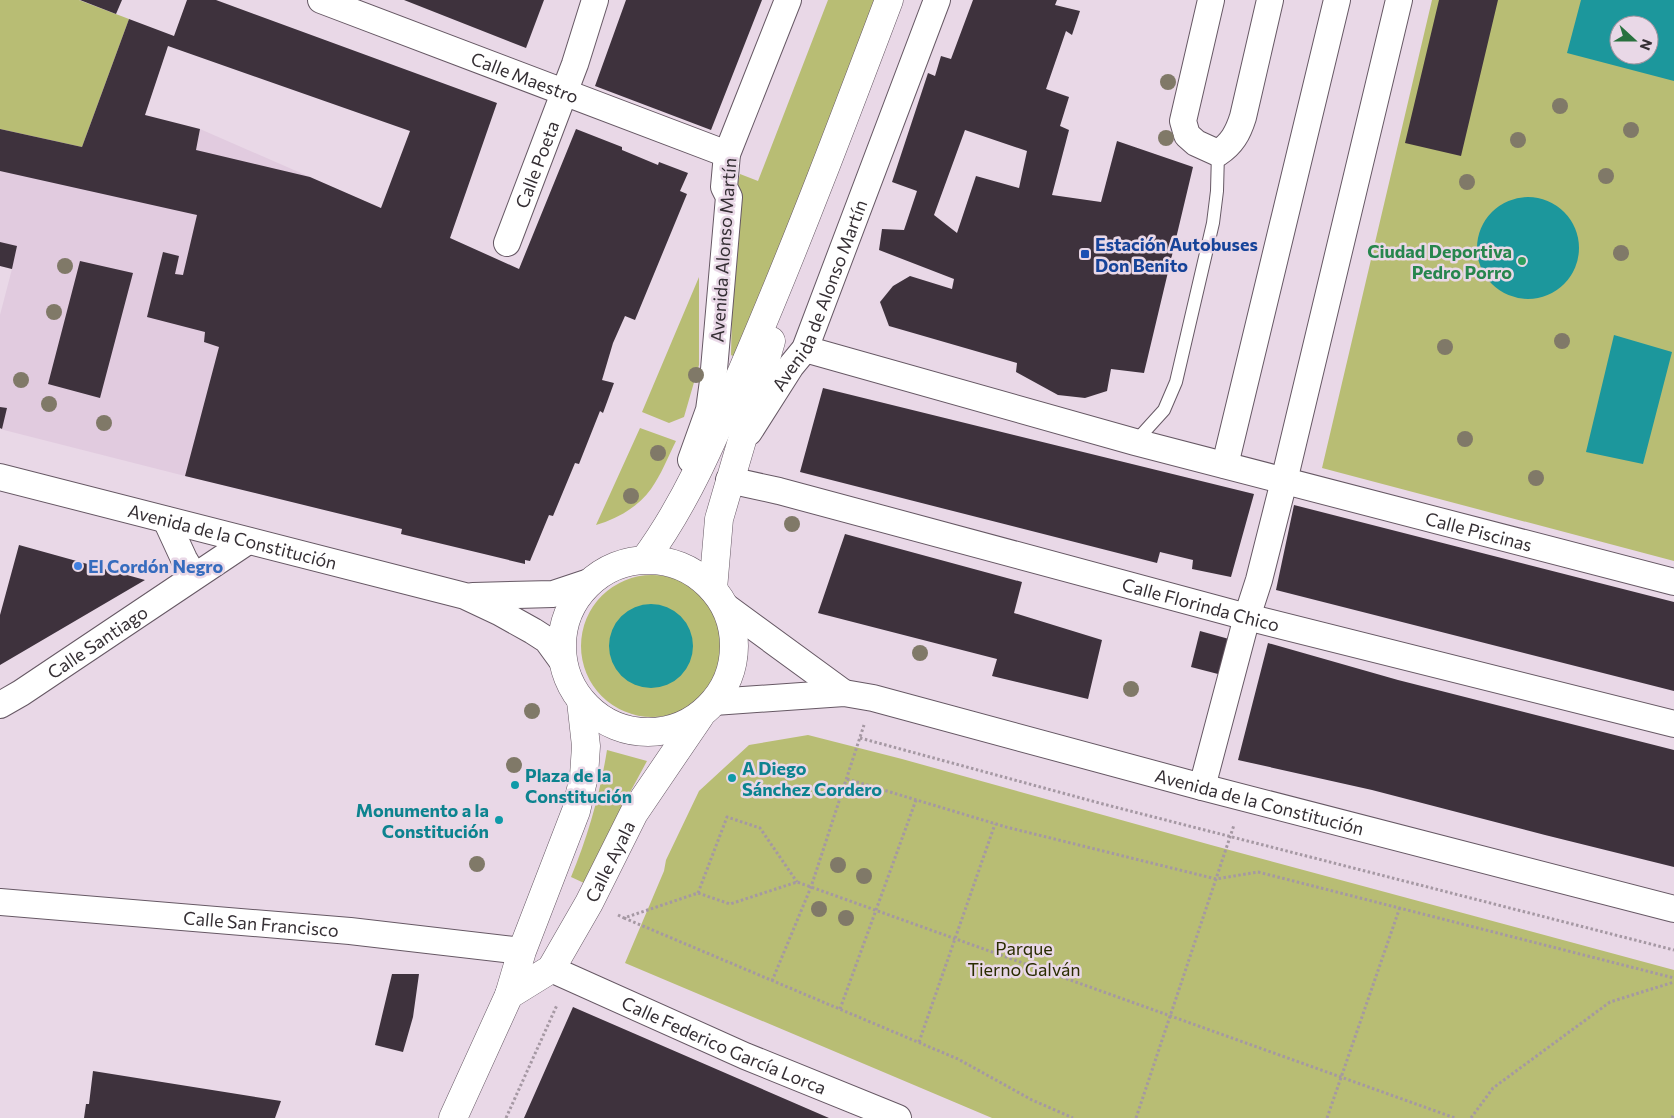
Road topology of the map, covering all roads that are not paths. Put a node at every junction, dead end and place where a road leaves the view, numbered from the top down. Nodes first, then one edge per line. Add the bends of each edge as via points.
1 (322, 0) edge
2 (595, 0) edge
3 (788, 0) edge
4 (889, 0) edge
5 (937, 0) edge
6 (1211, 0) edge
7 (1270, 0) edge
8 (1337, 0) edge
9 (1399, 0) edge
10 (564, 93) junction
11 (1218, 153) junction
12 (727, 154) junction
13 (820, 185) junction
14 (507, 243) dead end
15 (805, 349) junction
16 (1134, 442) junction
17 (739, 447) junction
18 (1225, 465) junction
19 (0, 478) edge
20 (729, 480) junction
21 (1284, 481) junction
22 (166, 520) junction
23 (664, 533) junction
24 (248, 541) junction
25 (645, 560) junction
26 (194, 576) junction
27 (592, 581) junction
28 (1674, 582) edge
29 (465, 596) junction
30 (719, 598) junction
31 (1247, 617) junction
32 (563, 662) junction
33 (844, 693) junction
34 (581, 701) junction
35 (0, 705) edge
36 (707, 709) junction
37 (1674, 724) edge
38 (1202, 787) junction
39 (0, 902) edge
40 (1674, 909) edge
41 (522, 951) junction
42 (560, 973) junction
43 (509, 995) junction
44 (454, 1118) edge
45 (898, 1118) edge

1 - 10 street, Calle Maestro
2 - 10 street, Calle Poeta
3 - 12 street, Avenida Alonso Martín
4 - 13 main road
5 - 15 street, Avenida de Alonso Martín
6 - 11 street via 1183,122 1187,135 1196,143
7 - 11 street via 1243,118 1237,134
8 - 18 street
9 - 21 street
10 - 12 street, Calle Maestro
10 - 14 street, Calle Poeta
11 - 16 lane via 1213,223 1176,382 1164,410
12 - 23 street, Avenida Alonso Martín via 724,187 729,197 714,382 709,410
13 - 17 main road
13 - 23 main road via 714,437
15 - 16 street, Calle Piscinas
15 - 17 street, Avenida de Alonso Martín
16 - 18 street, Calle Piscinas
17 - 20 main road, Avenida de Alonso Martín
18 - 21 street, Calle Piscinas
19 - 22 street, Avenida de la Constitución
20 - 30 main road, Avenida de Alonso Martín via 719,519
20 - 31 street, Calle Florinda Chico via 788,493
21 - 28 street, Calle Piscinas
21 - 31 street
22 - 24 street, Avenida de la Constitución
22 - 26 street
23 - 25 main road
24 - 26 street, Calle Santiago
24 - 29 street, Avenida de la Constitución
25 - 27 main road via 616,566
25 - 30 main road via 670,563 694,573
26 - 35 street, Calle Santiago
27 - 29 street, Avenida de la Constitución via 553,594
27 - 32 main road via 573,604 563,632
29 - 32 street, Avenida de la Constitución via 547,640
30 - 33 street
30 - 36 main road via 733,630 734,655 728,680
31 - 37 street, Calle Florinda Chico
31 - 38 street
32 - 34 main road
33 - 36 street
33 - 38 street, Avenida de la Constitución via 873,698
34 - 36 main road via 600,718 625,730 651,733 676,728
34 - 41 main road via 586,746 584,776 576,811
36 - 42 main road, Calle Ayala via 634,813 589,903
38 - 40 street, Avenida de la Constitución
39 - 41 street, Calle San Francisco via 350,931
41 - 43 main road
42 - 43 main road, Calle Ayala
42 - 45 street, Calle Federico García Lorca via 745,1056
43 - 44 main road

